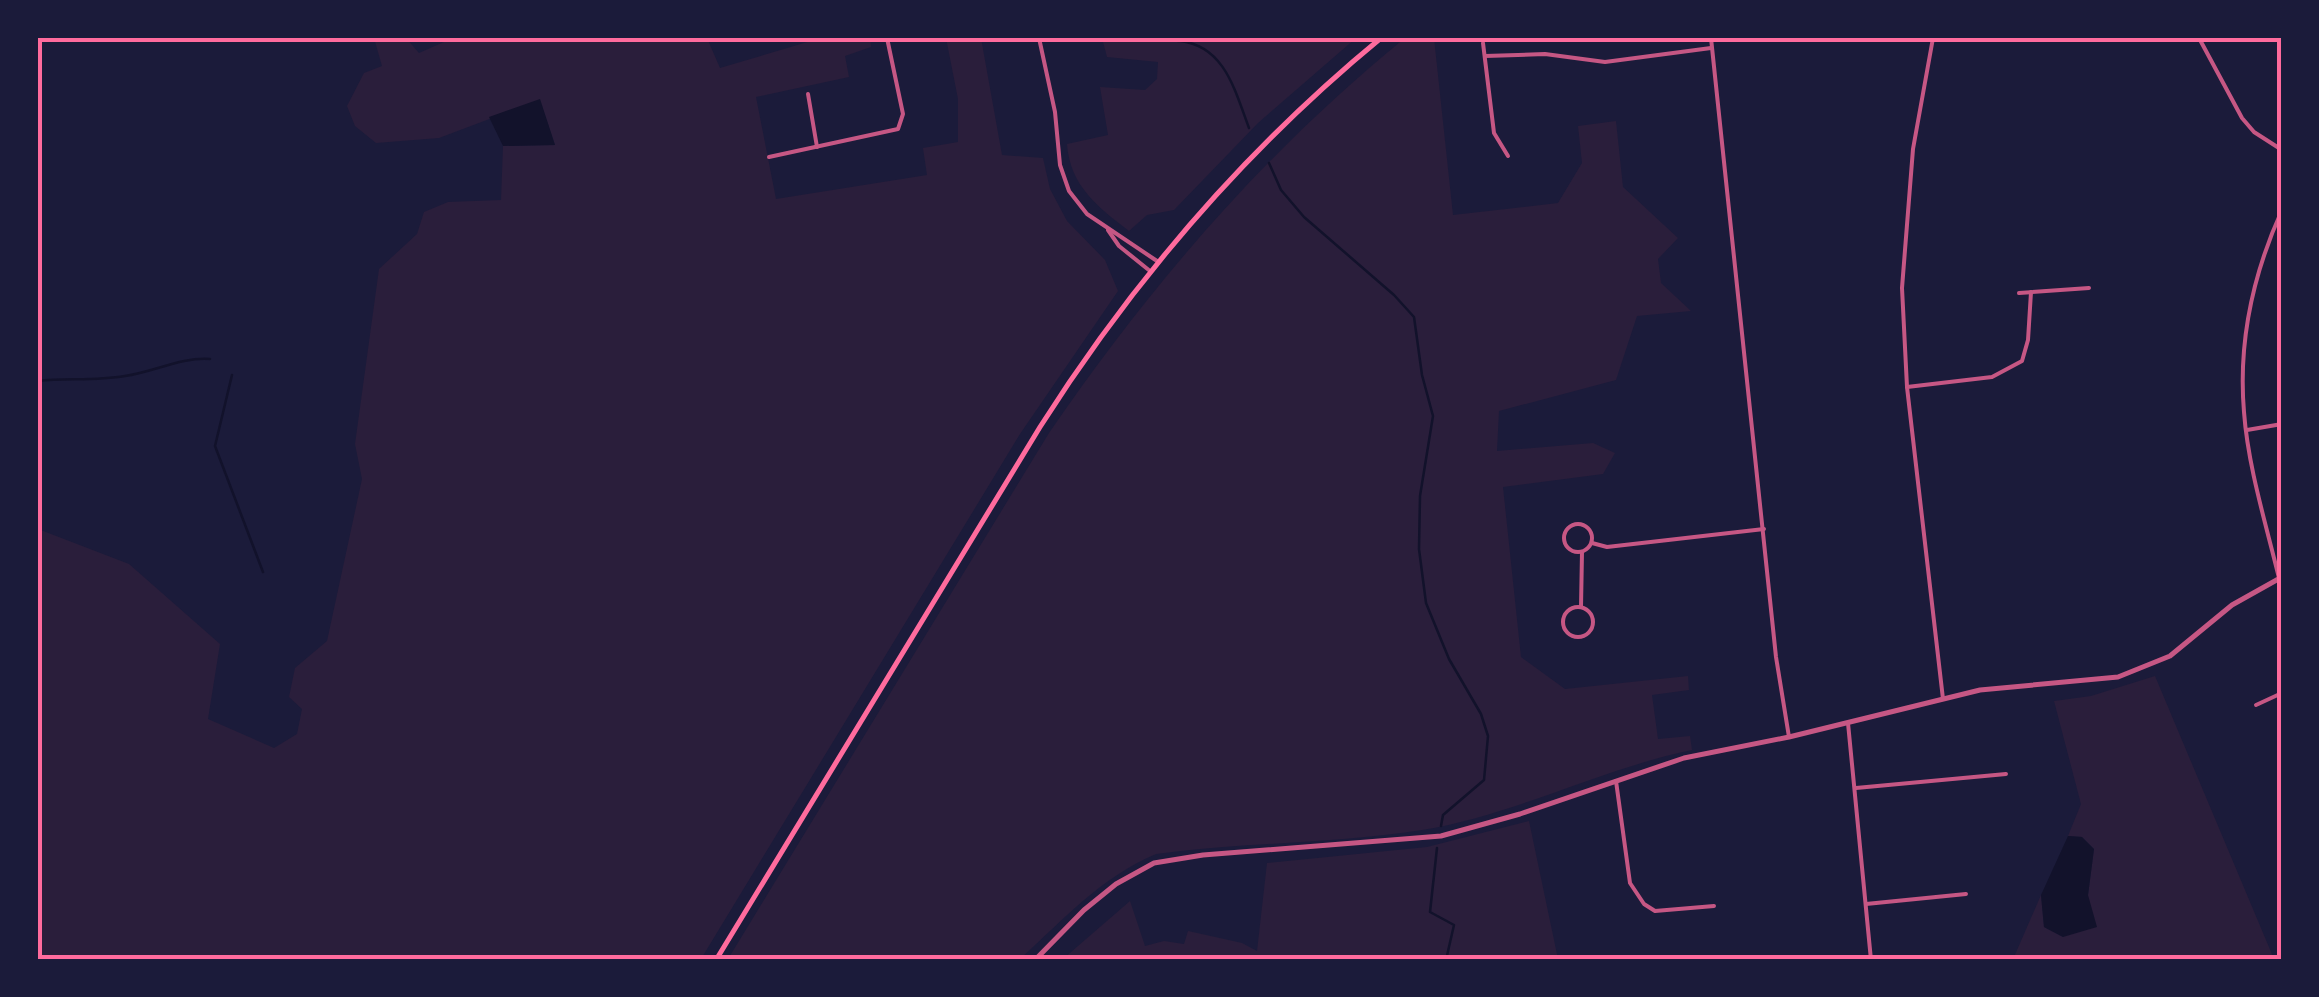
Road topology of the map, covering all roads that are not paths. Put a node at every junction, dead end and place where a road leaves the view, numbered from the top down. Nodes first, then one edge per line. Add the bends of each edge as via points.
1 (887, 38) edge
2 (1039, 38) edge
3 (1381, 38) edge
4 (1711, 38) edge
5 (1933, 38) edge
6 (2200, 38) edge
7 (1483, 43) dead end
8 (1711, 48) junction
9 (1485, 56) junction
10 (808, 94) dead end
11 (818, 147) junction
12 (2282, 150) edge
13 (1508, 156) dead end
14 (770, 157) dead end
15 (2282, 210) edge
16 (1108, 230) junction
17 (1158, 261) junction
18 (1150, 270) junction
19 (2089, 288) dead end
20 (2019, 292) dead end
21 (2031, 292) junction
22 (1907, 387) junction
23 (2282, 424) edge
24 (2246, 430) junction
25 (1764, 528) junction
26 (1592, 543) junction
27 (1582, 552) junction
28 (2280, 577) edge
29 (1581, 608) junction
30 (2282, 693) edge
31 (1943, 699) junction
32 (2256, 705) dead end
33 (1848, 723) junction
34 (1789, 737) junction
35 (2006, 774) dead end
36 (1616, 782) junction
37 (1854, 788) junction
38 (1966, 894) dead end
39 (1866, 904) junction
40 (1714, 906) dead end
41 (716, 960) edge
42 (1035, 960) edge
43 (1872, 960) edge

1 - 11 street via 901,125
2 - 16 street via 1064,178 1077,203
3 - 17 main road via 1237,169
4 - 8 street
5 - 22 street via 1914,149 1902,288
6 - 12 street via 2242,118
7 - 9 street
8 - 9 street via 1605,62
8 - 25 street
9 - 13 street via 1494,132
10 - 11 street
11 - 14 street
15 - 24 street via 2261,256 2246,328
16 - 17 street
16 - 18 street
17 - 18 main road
18 - 41 main road via 1048,414
19 - 21 street
20 - 21 street
21 - 22 street via 2022,362 1992,377
22 - 31 street
23 - 24 street
24 - 28 street
25 - 26 street via 1607,547
25 - 34 street
26 - 27 street
26 - 27 street via 1585,524 1566,529 1569,548
27 - 29 street
28 - 31 street via 2146,668
29 - 29 street via 1563,620 1572,636 1592,626
30 - 32 street
31 - 33 street
33 - 34 street
33 - 37 street
34 - 36 street via 1684,758
35 - 37 street
36 - 40 street via 1635,894 1655,910
36 - 42 street via 1441,836 1154,863 1084,910
37 - 39 street
38 - 39 street
39 - 43 street

